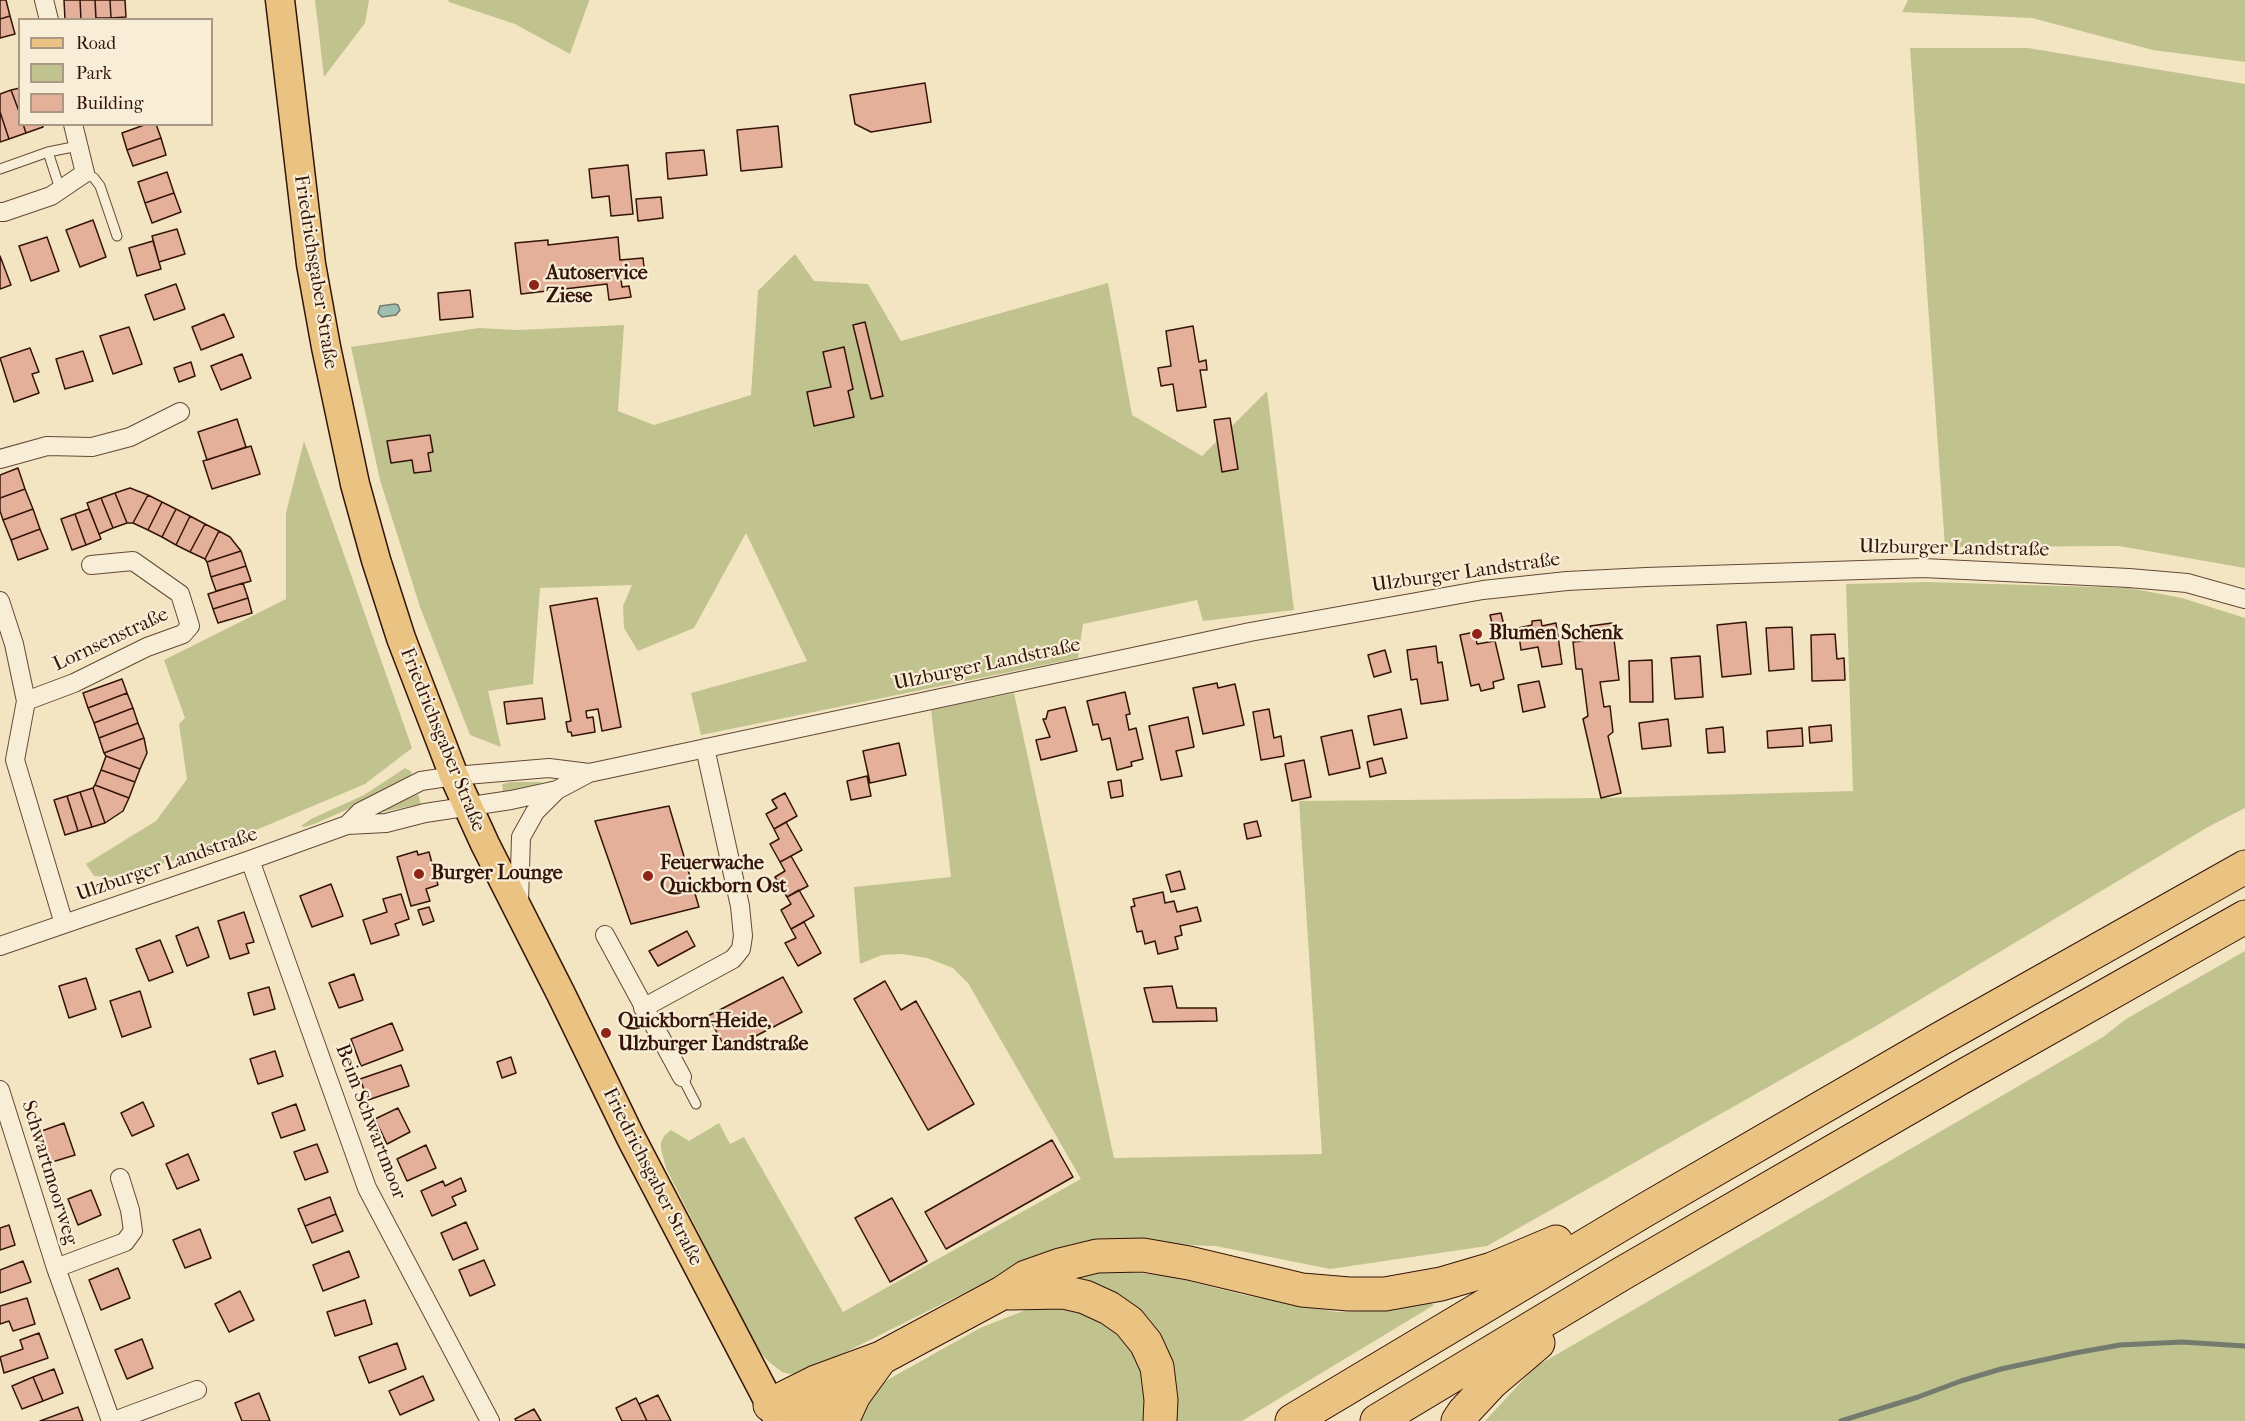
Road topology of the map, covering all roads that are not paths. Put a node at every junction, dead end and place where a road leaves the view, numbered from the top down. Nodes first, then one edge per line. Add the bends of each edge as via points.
1 (44, 0) edge
2 (280, 0) edge
3 (48, 18) edge
4 (73, 126) edge
5 (78, 146) junction
6 (48, 152) junction
7 (0, 169) edge
8 (85, 173) junction
9 (60, 189) junction
10 (0, 212) edge
11 (117, 236) dead end
12 (180, 412) dead end
13 (0, 459) edge
14 (91, 565) dead end
15 (2245, 599) edge
16 (0, 601) edge
17 (7, 646) edge
18 (26, 701) junction
19 (705, 748) junction
20 (7, 763) edge
21 (590, 772) junction
22 (454, 776) junction
23 (557, 790) junction
24 (467, 807) junction
25 (347, 825) junction
26 (250, 860) junction
27 (2245, 867) edge
28 (519, 913) junction
29 (2245, 917) edge
30 (64, 924) junction
31 (605, 935) dead end
32 (0, 946) edge
33 (643, 1008) junction
34 (682, 1077) joint
35 (0, 1090) edge
36 (696, 1104) dead end
37 (120, 1178) dead end
38 (1645, 1210) junction
39 (56, 1268) junction
40 (1623, 1273) junction
41 (1002, 1293) junction
42 (881, 1358) junction
43 (197, 1390) dead end
44 (848, 1408) edge
45 (774, 1413) edge
46 (112, 1421) edge
47 (490, 1421) edge
48 (801, 1421) edge
49 (1160, 1421) edge
50 (1292, 1421) edge
51 (1377, 1421) edge
52 (1458, 1421) edge

1 - 3 street
2 - 22 main road, Friedrichsgaber Straße via 311,264 339,415 376,561
4 - 5 street
5 - 6 lane
5 - 8 street
6 - 7 lane
6 - 9 lane
8 - 9 street
8 - 11 lane via 100,186
9 - 10 street via 51,196
12 - 13 street via 130,437 92,447 47,446
14 - 18 street, Lornsenstraße via 133,561 180,594 190,626 183,634
15 - 19 street, Ulzburger Landstraße via 2187,583 1956,568 1567,581 1483,590 1250,632
16 - 17 street
17 - 18 street
18 - 20 street
19 - 21 street, Ulzburger Landstraße
19 - 33 street via 740,906 741,949 733,959
20 - 30 street
21 - 22 street, Ulzburger Landstraße via 549,768
21 - 23 street, Ulzburger Landstraße
22 - 24 main road, Friedrichsgaber Straße
22 - 25 street, Ulzburger Landstraße via 421,781 360,812
23 - 24 street, Ulzburger Landstraße
23 - 28 street, Ulzburger Landstraße via 535,812 521,837
24 - 25 street, Ulzburger Landstraße via 386,824
24 - 28 main road, Friedrichsgaber Straße
25 - 26 street, Ulzburger Landstraße
26 - 30 street, Ulzburger Landstraße
26 - 47 street, Beim Schwartmoor via 367,1188
27 - 38 highway
28 - 45 main road, Friedrichsgaber Straße
29 - 40 highway
30 - 32 street, Ulzburger Landstraße
31 - 33 street
33 - 34 street
34 - 36 lane
35 - 39 street, Schwartmoorweg
37 - 39 street, Schwartmoorweg via 133,1231 125,1242
38 - 41 highway via 1607,1218 1492,1269 1441,1284 1385,1294 1302,1290 1143,1255 1097,1256 1060,1265 1026,1278
38 - 50 highway
39 - 46 street, Schwartmoorweg
40 - 51 highway
40 - 52 highway via 1491,1383
41 - 42 highway
41 - 49 highway via 1063,1292 1085,1297 1129,1322 1146,1343 1157,1367
42 - 44 highway
42 - 45 highway via 816,1382
43 - 46 street, Schwartmoorweg
44 - 48 highway

